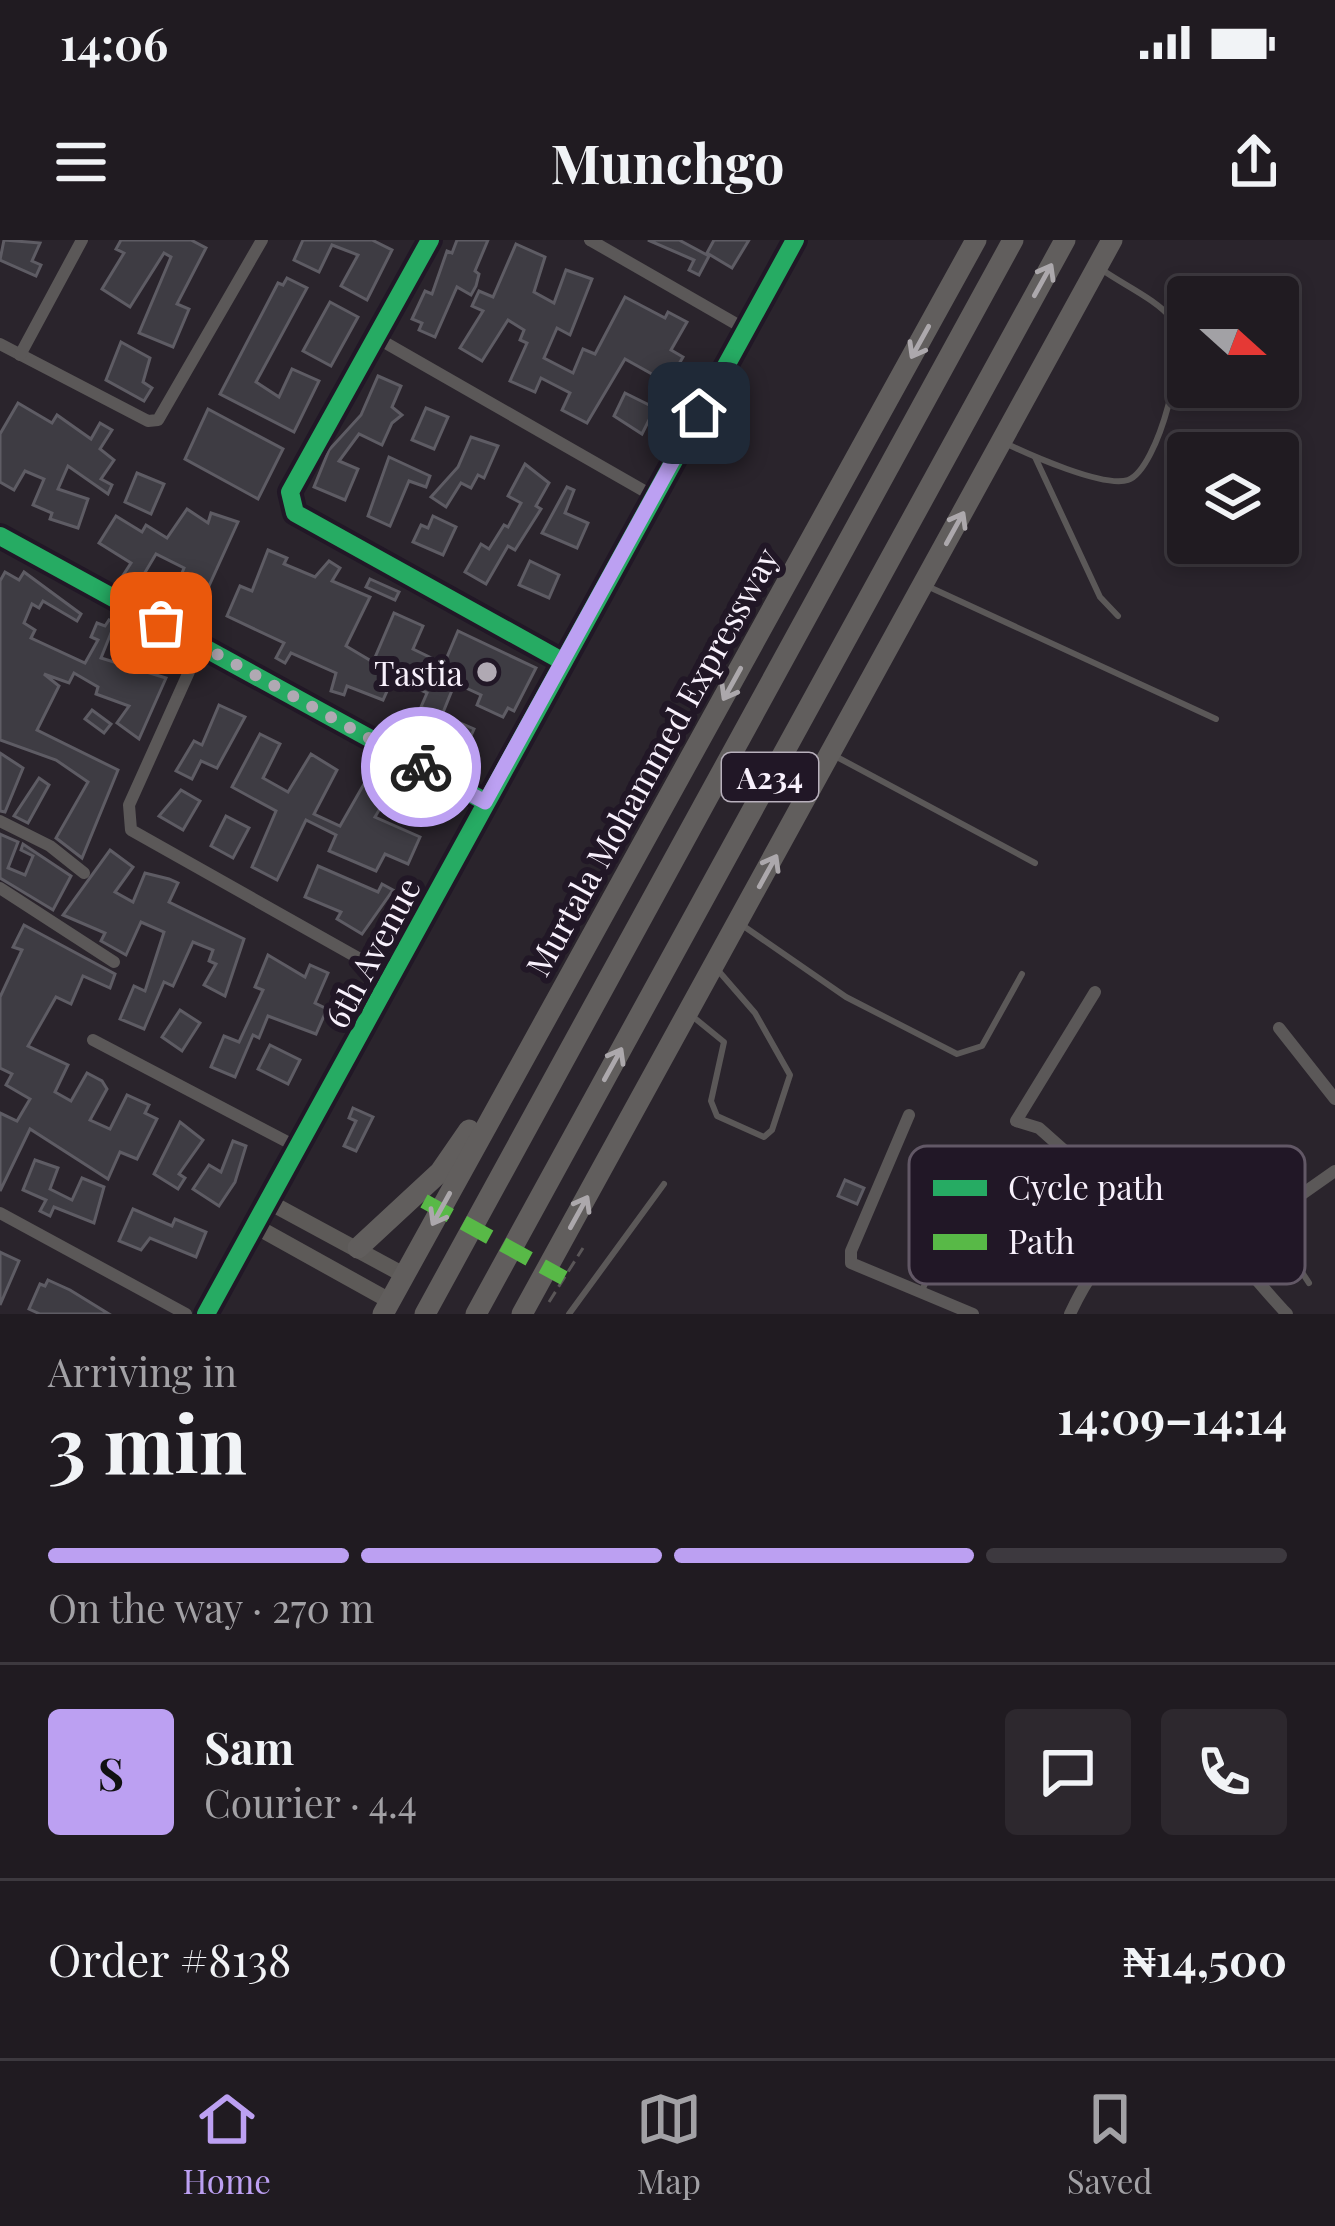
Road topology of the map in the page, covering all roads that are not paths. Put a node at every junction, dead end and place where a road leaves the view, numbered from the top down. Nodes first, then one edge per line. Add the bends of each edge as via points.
1 (82, 240) edge
2 (262, 240) edge
3 (430, 240) edge
4 (590, 240) edge
5 (796, 240) edge
6 (976, 240) edge
7 (1013, 240) edge
8 (1065, 240) edge
9 (1112, 240) edge
10 (1098, 267) junction
11 (745, 329) junction
12 (377, 338) junction
13 (0, 344) edge
14 (20, 355) junction
15 (1002, 442) junction
16 (1035, 457) junction
17 (653, 496) junction
18 (0, 537) edge
19 (924, 584) junction
20 (1118, 616) dead end
21 (201, 645) junction
22 (562, 662) junction
23 (1216, 718) dead end
24 (832, 754) junction
25 (485, 802) junction
26 (0, 820) edge
27 (1035, 863) dead end
28 (83, 873) dead end
29 (0, 888) edge
30 (739, 923) junction
31 (114, 962) dead end
32 (715, 967) junction
33 (1022, 974) dead end
34 (392, 977) junction
35 (568, 980) junction
36 (1095, 992) dead end
37 (689, 1014) junction
38 (1279, 1028) dead end
39 (93, 1040) dead end
40 (1335, 1099) edge
41 (909, 1114) dead end
42 (1059, 1146) edge
43 (298, 1148) junction
44 (1335, 1171) edge
45 (664, 1184) dead end
46 (1305, 1192) edge
47 (269, 1202) junction
48 (0, 1213) edge
49 (255, 1226) junction
50 (358, 1248) junction
51 (404, 1275) junction
52 (1305, 1276) edge
53 (1310, 1283) dead end
54 (925, 1284) edge
55 (1084, 1284) edge
56 (1258, 1284) edge
57 (921, 1293) junction
58 (387, 1308) edge
59 (573, 1313) edge
60 (186, 1314) edge
61 (206, 1314) edge
62 (425, 1314) edge
63 (476, 1314) edge
64 (522, 1314) edge
65 (973, 1314) edge
66 (1070, 1314) edge
67 (1288, 1314) edge

1 - 14 street
2 - 14 street via 158,420
3 - 12 street
4 - 11 street
5 - 11 street, 6th Avenue
6 -> 35 highway, Murtala Mohammed Expressway
7 - 62 highway, Murtala Mohammed Expressway / A234
63 -> 8 highway, A234
9 - 10 highway
10 - 15 highway
10 - 16 lane via 1172,320 1179,338 1157,442 1130,480
11 - 17 street, 6th Avenue
12 - 17 street
12 - 22 street via 290,492 295,513
13 - 14 street
15 - 16 lane
19 -> 15 highway
16 - 20 lane via 1100,597
17 - 22 street, 6th Avenue
18 - 21 street
19 - 23 lane
19 - 24 highway
21 - 25 street
21 - 34 street via 127,823 138,837
22 - 25 street, 6th Avenue
24 - 27 lane
30 -> 24 highway
25 - 34 street, 6th Avenue
26 - 28 street
29 - 31 street
30 - 32 highway
30 - 33 lane via 846,997 957,1054 982,1046
32 - 37 highway
32 - 37 lane via 755,1012 790,1075 764,1137 717,1116 711,1101 724,1042
34 - 43 street, 6th Avenue
35 - 50 highway via 443,1168
35 -> 51 highway, Murtala Mohammed Expressway
36 - 42 street via 1016,1121
64 -> 37 highway
38 - 40 street
39 - 43 street
41 - 57 street via 851,1263
43 - 47 street, 6th Avenue
44 - 46 street
45 - 59 lane
47 - 49 street, 6th Avenue
47 - 50 street
48 - 60 street
49 - 58 street
49 - 61 street, 6th Avenue
50 - 51 street
51 - 58 highway, Murtala Mohammed Expressway
52 - 53 lane
54 - 57 lane
55 - 66 street
56 - 67 street
57 - 65 street

